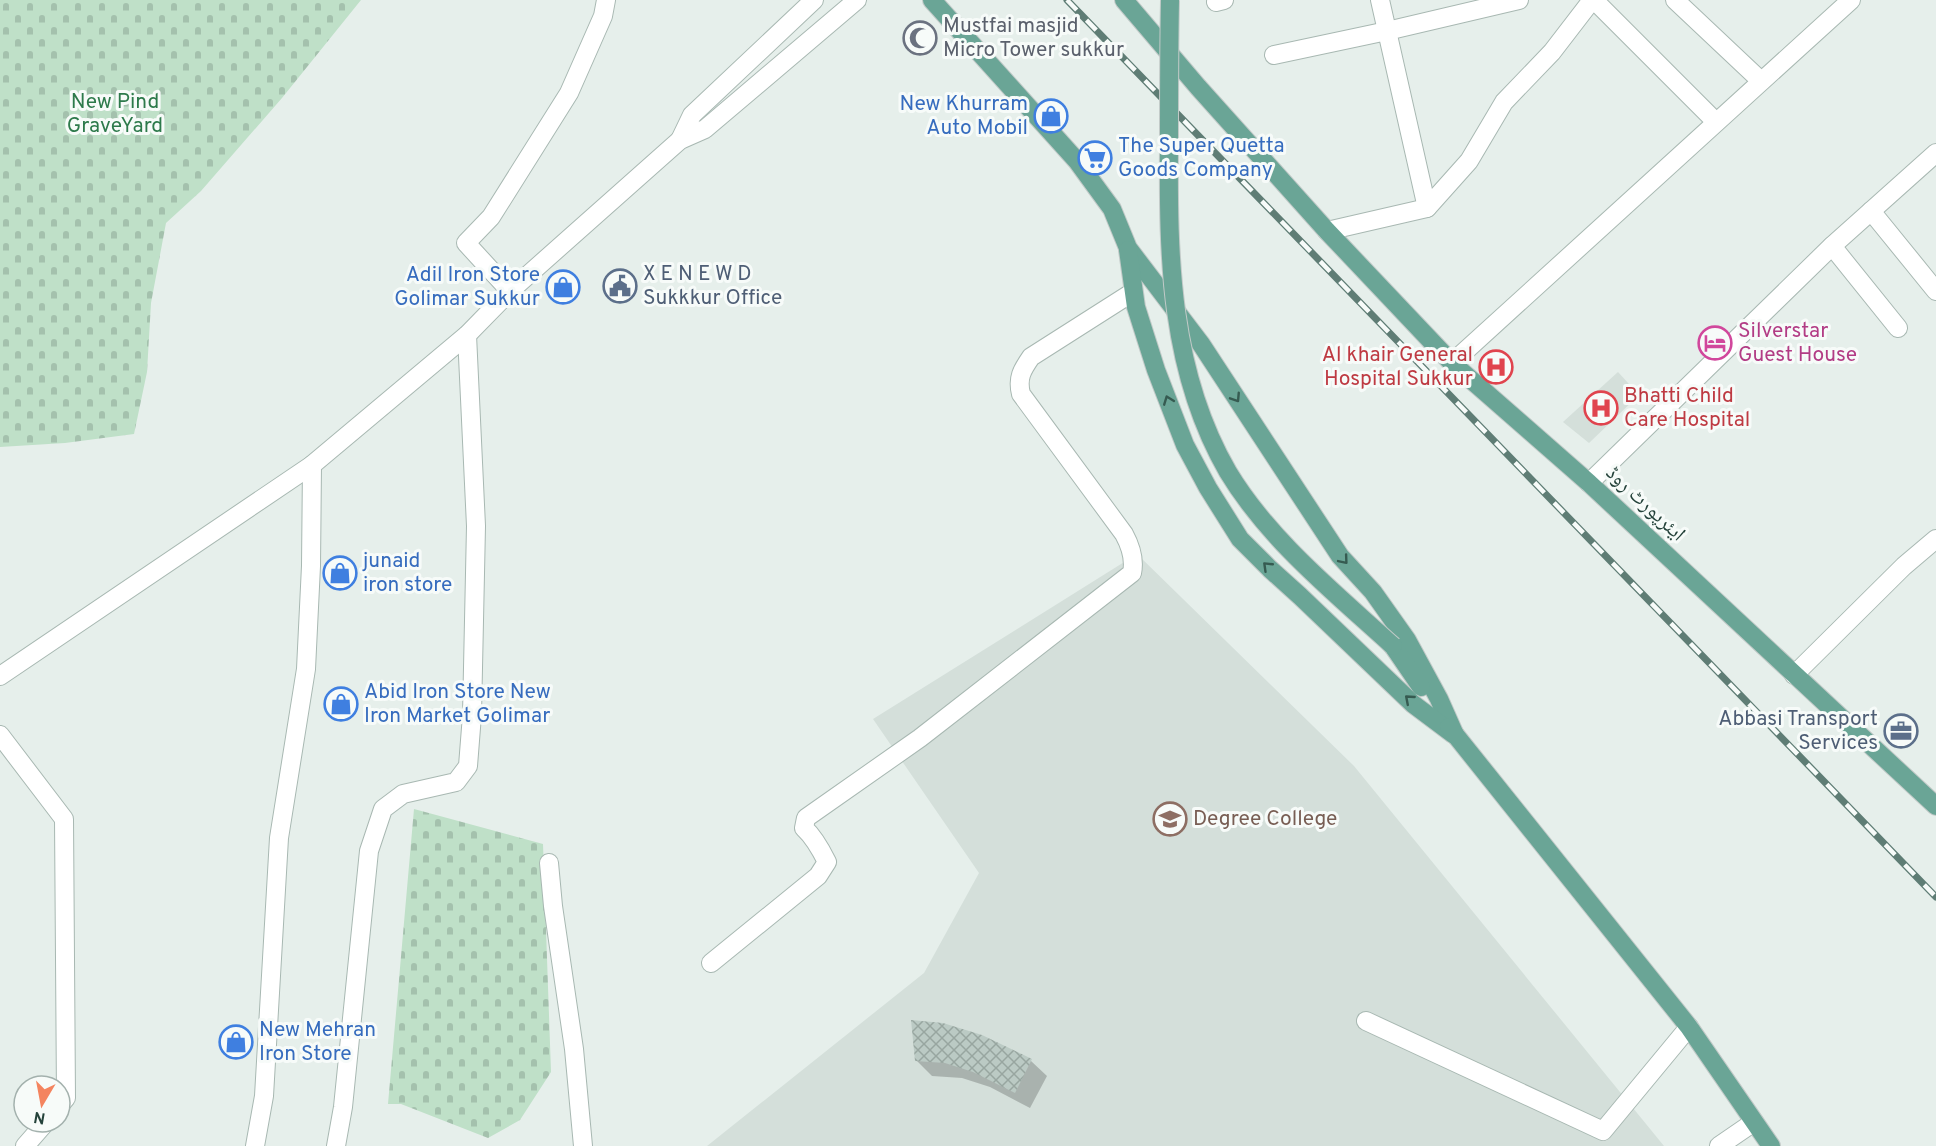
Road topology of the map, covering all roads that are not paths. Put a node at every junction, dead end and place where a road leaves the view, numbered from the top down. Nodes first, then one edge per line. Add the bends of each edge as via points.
1 (606, 0) edge
2 (814, 0) edge
3 (857, 0) edge
4 (932, 0) edge
5 (1125, 0) edge
6 (1170, 0) edge
7 (1380, 0) edge
8 (1519, 0) edge
9 (1593, 0) edge
10 (1675, 0) edge
11 (1851, 0) edge
12 (1387, 32) junction
13 (1274, 55) dead end
14 (1761, 81) junction
15 (1716, 122) junction
16 (680, 140) junction
17 (1936, 153) edge
18 (1427, 208) junction
19 (1871, 211) junction
20 (1327, 231) junction
21 (1832, 246) junction
22 (1128, 248) junction
23 (510, 291) junction
24 (1936, 291) edge
25 (1133, 292) junction
26 (1898, 328) dead end
27 (467, 335) junction
28 (1452, 363) junction
29 (312, 465) junction
30 (1589, 483) junction
31 (1935, 541) edge
32 (1794, 675) junction
33 (0, 676) edge
34 (0, 735) edge
35 (1455, 735) junction
36 (1936, 806) edge
37 (549, 863) dead end
38 (711, 963) dead end
39 (1366, 1021) dead end
40 (1689, 1028) junction
41 (66, 1074) edge
42 (1754, 1122) junction
43 (36, 1134) edge
44 (25, 1146) edge
45 (255, 1146) edge
46 (336, 1146) edge
47 (583, 1146) edge
48 (1719, 1146) edge
49 (1771, 1146) edge

1 - 23 street via 603,16 569,93 491,217 466,243
2 - 16 street via 692,115
3 - 16 street via 705,129
4 - 22 main road via 1077,161 1112,209
5 - 20 main road, ایئرپورٹ روڈ
6 - 35 main road, bridge via 1168,233 1176,316 1200,414 1229,472 1257,512 1288,548 1393,646
7 - 12 street
8 - 12 street
9 - 15 street
9 - 18 street via 1552,52 1504,102 1469,161
10 - 14 street
11 - 14 street
12 - 13 street
12 - 18 street
14 - 15 street
15 - 28 street
16 - 23 street
17 - 19 street
18 - 20 street
19 - 21 street
19 - 24 street
20 - 28 main road, ایئرپورٹ روڈ
21 - 26 street
21 - 30 street
22 - 25 main road
22 -> 35 main road via 1201,344 1340,556 1373,592 1407,640
23 - 27 street
35 -> 25 main road via 1413,704 1240,538 1185,445 1156,370
25 - 38 street via 1030,357 1018,384 1021,394 1124,534 1132,573 920,738 806,818 804,828 827,862 825,868
27 - 29 street
27 - 46 street via 476,526 468,766 456,782 403,794 383,809 369,851 344,1107
28 - 30 main road, ایئرپورٹ روڈ
29 - 33 street
29 - 45 street via 306,669 279,838 264,1096
30 - 32 main road, ایئرپورٹ روڈ
31 - 32 street
32 - 36 main road, ایئرپورٹ روڈ
34 - 41 street via 64,819
35 - 40 main road
37 - 47 street
39 - 40 street via 1604,1131
40 - 42 main road
42 - 48 street
42 - 49 main road
43 - 44 street

